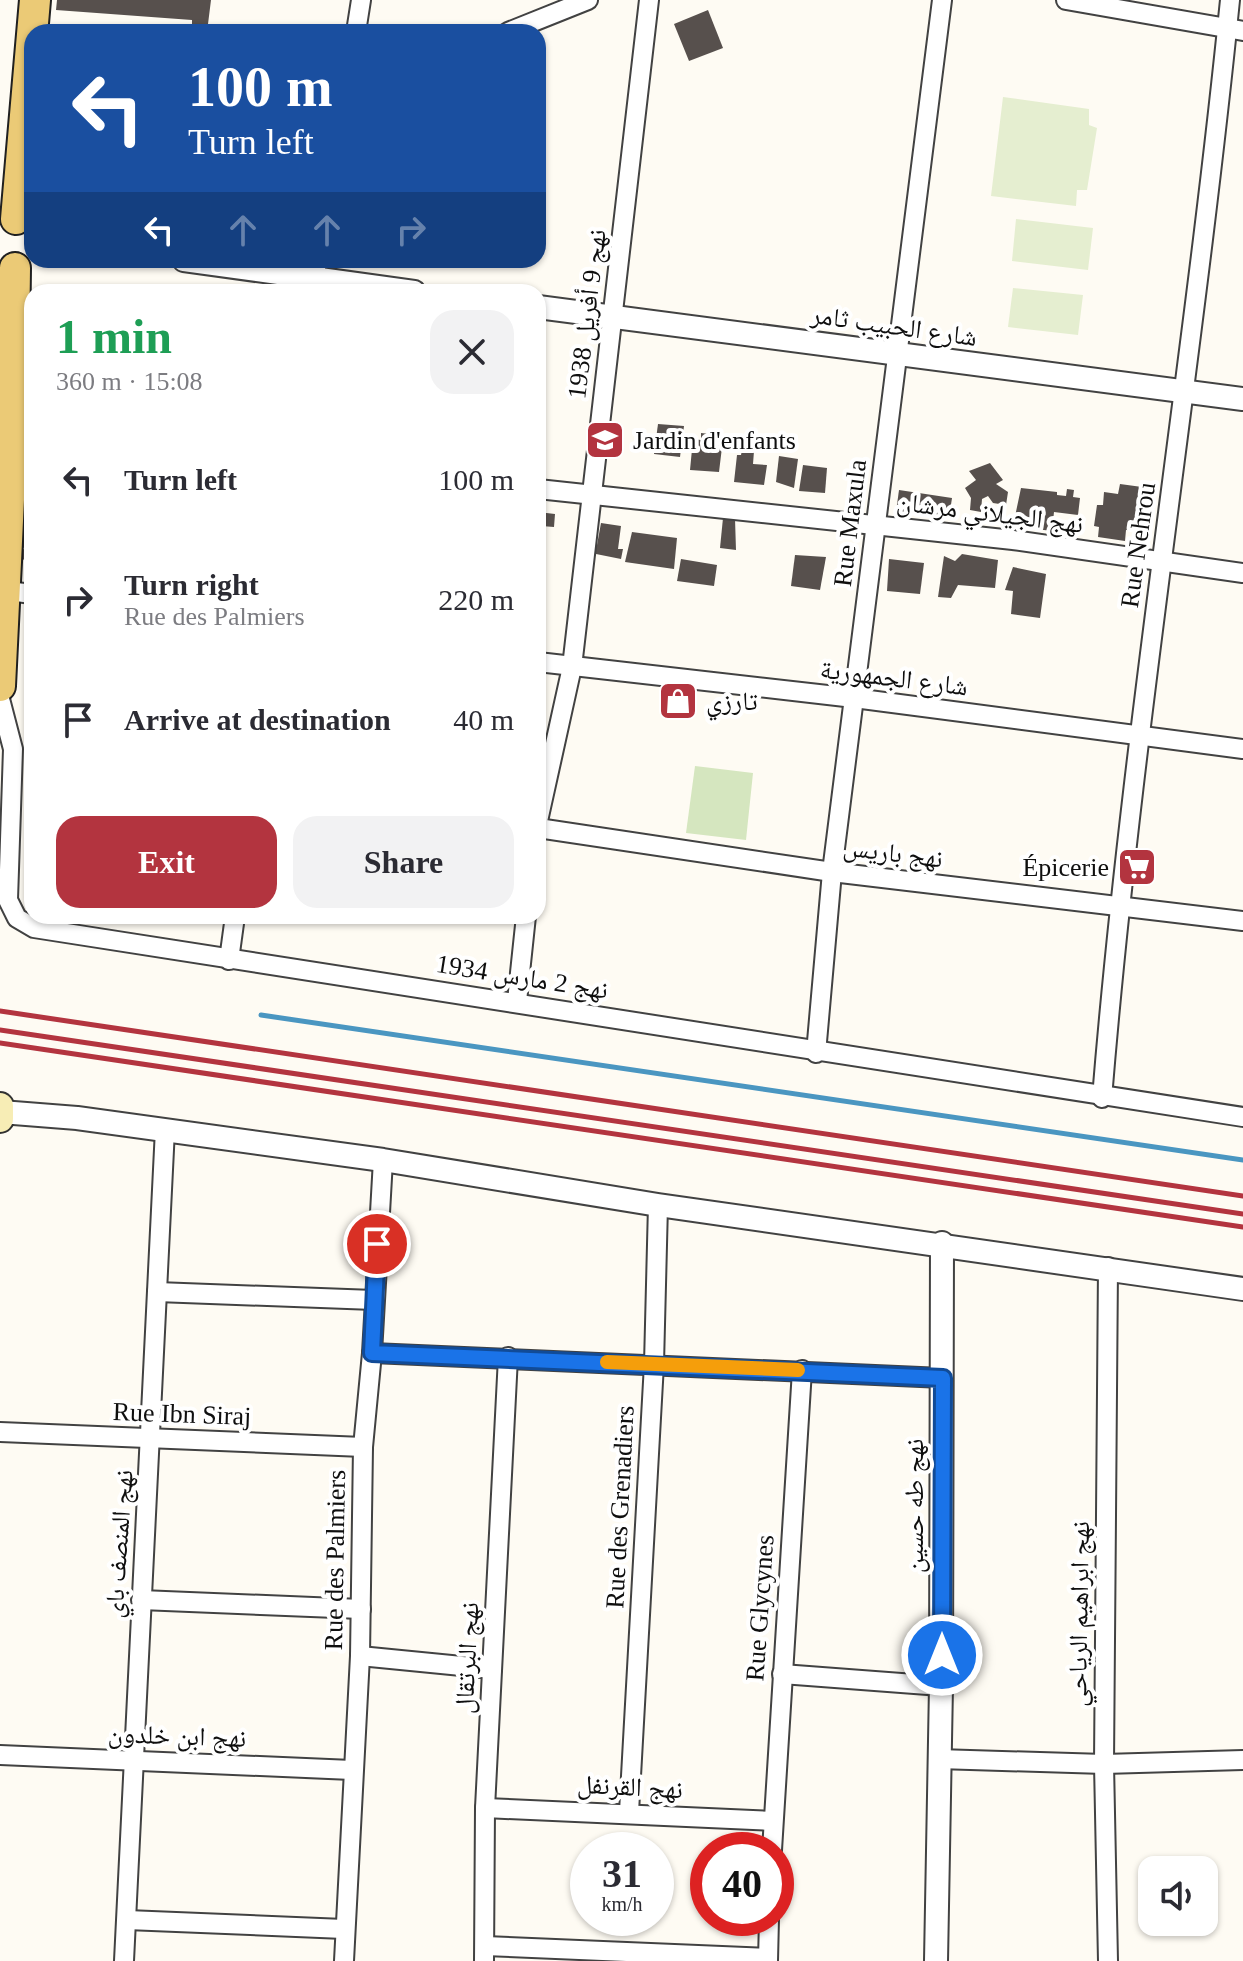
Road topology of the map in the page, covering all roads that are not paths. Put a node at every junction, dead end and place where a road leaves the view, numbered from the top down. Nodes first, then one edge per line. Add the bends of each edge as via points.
1 (35, 0) edge
2 (361, 0) edge
3 (588, 0) edge
4 (649, 0) edge
5 (942, 0) edge
6 (1066, 0) edge
7 (1230, 0) edge
8 (33, 24) edge
9 (357, 24) edge
10 (528, 24) edge
11 (1235, 30) edge
12 (24, 130) edge
13 (16, 224) edge
14 (16, 263) edge
15 (246, 268) edge
16 (315, 277) edge
17 (361, 284) edge
18 (546, 308) edge
19 (614, 316) junction
20 (897, 355) junction
21 (1186, 393) junction
22 (1243, 399) edge
23 (15, 417) edge
24 (546, 490) edge
25 (592, 497) junction
26 (876, 524) junction
27 (1162, 562) junction
28 (1243, 573) edge
29 (12, 592) edge
30 (0, 650) edge
31 (546, 663) edge
32 (572, 667) junction
33 (0, 686) edge
34 (854, 698) junction
35 (0, 699) edge
36 (1138, 738) junction
37 (1243, 749) edge
38 (23, 768) edge
39 (546, 785) edge
40 (546, 829) edge
41 (832, 872) junction
42 (1118, 907) junction
43 (1243, 921) edge
44 (24, 922) edge
45 (27, 924) edge
46 (234, 924) edge
47 (525, 924) edge
48 (229, 960) junction
49 (517, 1001) junction
50 (816, 1053) junction
51 (1102, 1098) junction
52 (0, 1112) edge
53 (1243, 1117) edge
54 (165, 1129) junction
55 (383, 1160) junction
56 (658, 1205) junction
57 (942, 1243) junction
58 (1108, 1267) junction
59 (1243, 1289) edge
60 (157, 1292) junction
61 (374, 1300) junction
62 (372, 1353) junction
63 (508, 1357) junction
64 (654, 1364) junction
65 (802, 1370) junction
66 (943, 1378) junction
67 (0, 1432) edge
68 (152, 1439) junction
69 (363, 1447) junction
70 (141, 1600) junction
71 (361, 1609) junction
72 (360, 1656) junction
73 (492, 1669) junction
74 (782, 1674) junction
75 (941, 1686) junction
76 (0, 1755) edge
77 (938, 1759) junction
78 (131, 1760) junction
79 (1243, 1760) edge
80 (1104, 1764) junction
81 (352, 1770) junction
82 (485, 1808) junction
83 (629, 1812) junction
84 (773, 1821) junction
85 (773, 1832) edge
86 (127, 1920) junction
87 (344, 1929) junction
88 (769, 1936) edge
89 (484, 1954) edge
90 (768, 1960) edge
91 (124, 1961) edge
92 (344, 1961) edge
93 (936, 1961) edge
94 (1108, 1961) edge

1 - 8 main road
2 - 9 street
3 - 10 street
4 - 19 street, نهج 9 أفريل 1938
5 - 20 street, Rue Maxula
6 - 11 street
7 - 11 street, Rue Nehrou
11 - 21 street, Rue Nehrou
12 - 13 main road
14 - 23 main road
15 - 16 street
16 - 17 street
18 - 19 street, شارع الحبيب ثامر
19 - 20 street, شارع الحبيب ثامر
19 - 25 street, نهج 9 أفريل 1938
20 - 21 street, شارع الحبيب ثامر
20 - 26 street, Rue Maxula
21 - 22 street, شارع الحبيب ثامر
21 - 27 street, Rue Nehrou
23 - 29 main road
24 - 25 street, نهج الجيلاني مرشان
25 - 26 street, نهج الجيلاني مرشان
25 - 32 street, نهج 9 أفريل 1938
26 - 27 street, نهج الجيلاني مرشان
26 - 34 street, Rue Maxula
27 - 28 street, نهج الجيلاني مرشان
27 - 36 street, Rue Nehrou
29 - 30 main road
30 - 33 main road
31 - 32 street, شارع الجمهورية
32 - 34 street, شارع الجمهورية
32 - 39 street, نهج 9 أفريل 1938
34 - 36 street, شارع الجمهورية
34 - 41 street, Rue Maxula
35 - 38 street, نهج 2 مارس 1934
36 - 37 street, شارع الجمهورية
36 - 42 street, Rue Nehrou
38 - 44 street, نهج 2 مارس 1934 via 8,900
40 - 41 street, نهج باريس
41 - 42 street, نهج باريس
41 - 50 street, Rue Maxula
42 - 43 street, نهج باريس
42 - 51 street, Rue Nehrou
45 - 48 street, نهج 2 مارس 1934
46 - 48 street
47 - 49 street
48 - 49 street, نهج 2 مارس 1934
49 - 50 street, نهج 2 مارس 1934
50 - 51 street, نهج 2 مارس 1934
51 - 53 street, نهج 2 مارس 1934
52 - 54 street
54 - 55 street
54 - 60 street, نهج المنصف باي
55 - 56 street
55 - 61 street, Rue des Palmiers
56 - 57 street
56 - 64 street, Rue des Grenadiers
57 - 58 street
57 - 66 street, نهج طه حسين
58 - 59 street
58 - 80 street, نهج ابراهيم الرياحي
60 - 61 street
60 - 68 street, نهج المنصف باي
61 - 62 street, Rue des Palmiers
62 - 63 street
62 - 69 street, Rue des Palmiers
63 - 64 street
63 - 73 street, نهج البرتقال
64 - 65 street
64 - 83 street, Rue des Grenadiers
65 - 66 street
65 - 74 street, Rue Glycynes
66 - 75 street, نهج طه حسين
67 - 68 street, Rue Ibn Siraj
68 - 69 street, Rue Ibn Siraj
68 - 70 street, نهج المنصف باي
69 - 71 street, Rue des Palmiers
70 - 71 street
70 - 78 street, نهج المنصف باي
71 - 72 street, Rue des Palmiers
72 - 73 street
72 - 81 street, Rue des Palmiers
73 - 82 street, نهج البرتقال
74 - 75 street
74 - 84 street, Rue Glycynes
75 - 77 street, نهج طه حسين
76 - 78 street, نهج ابن خلدون
77 - 80 street
77 - 93 street, نهج طه حسين
78 - 81 street, نهج ابن خلدون
78 - 86 street, نهج المنصف باي
79 - 80 street
80 - 94 street, نهج ابراهيم الرياحي
81 - 87 street, Rue des Palmiers
82 - 83 street, نهج القرنفل
82 - 89 street, نهج البرتقال
83 - 84 street, نهج القرنفل
84 - 85 street, Rue Glycynes
86 - 87 street
86 - 91 street, نهج المنصف باي
87 - 92 street, Rue des Palmiers
88 - 90 street
89 - 90 street

